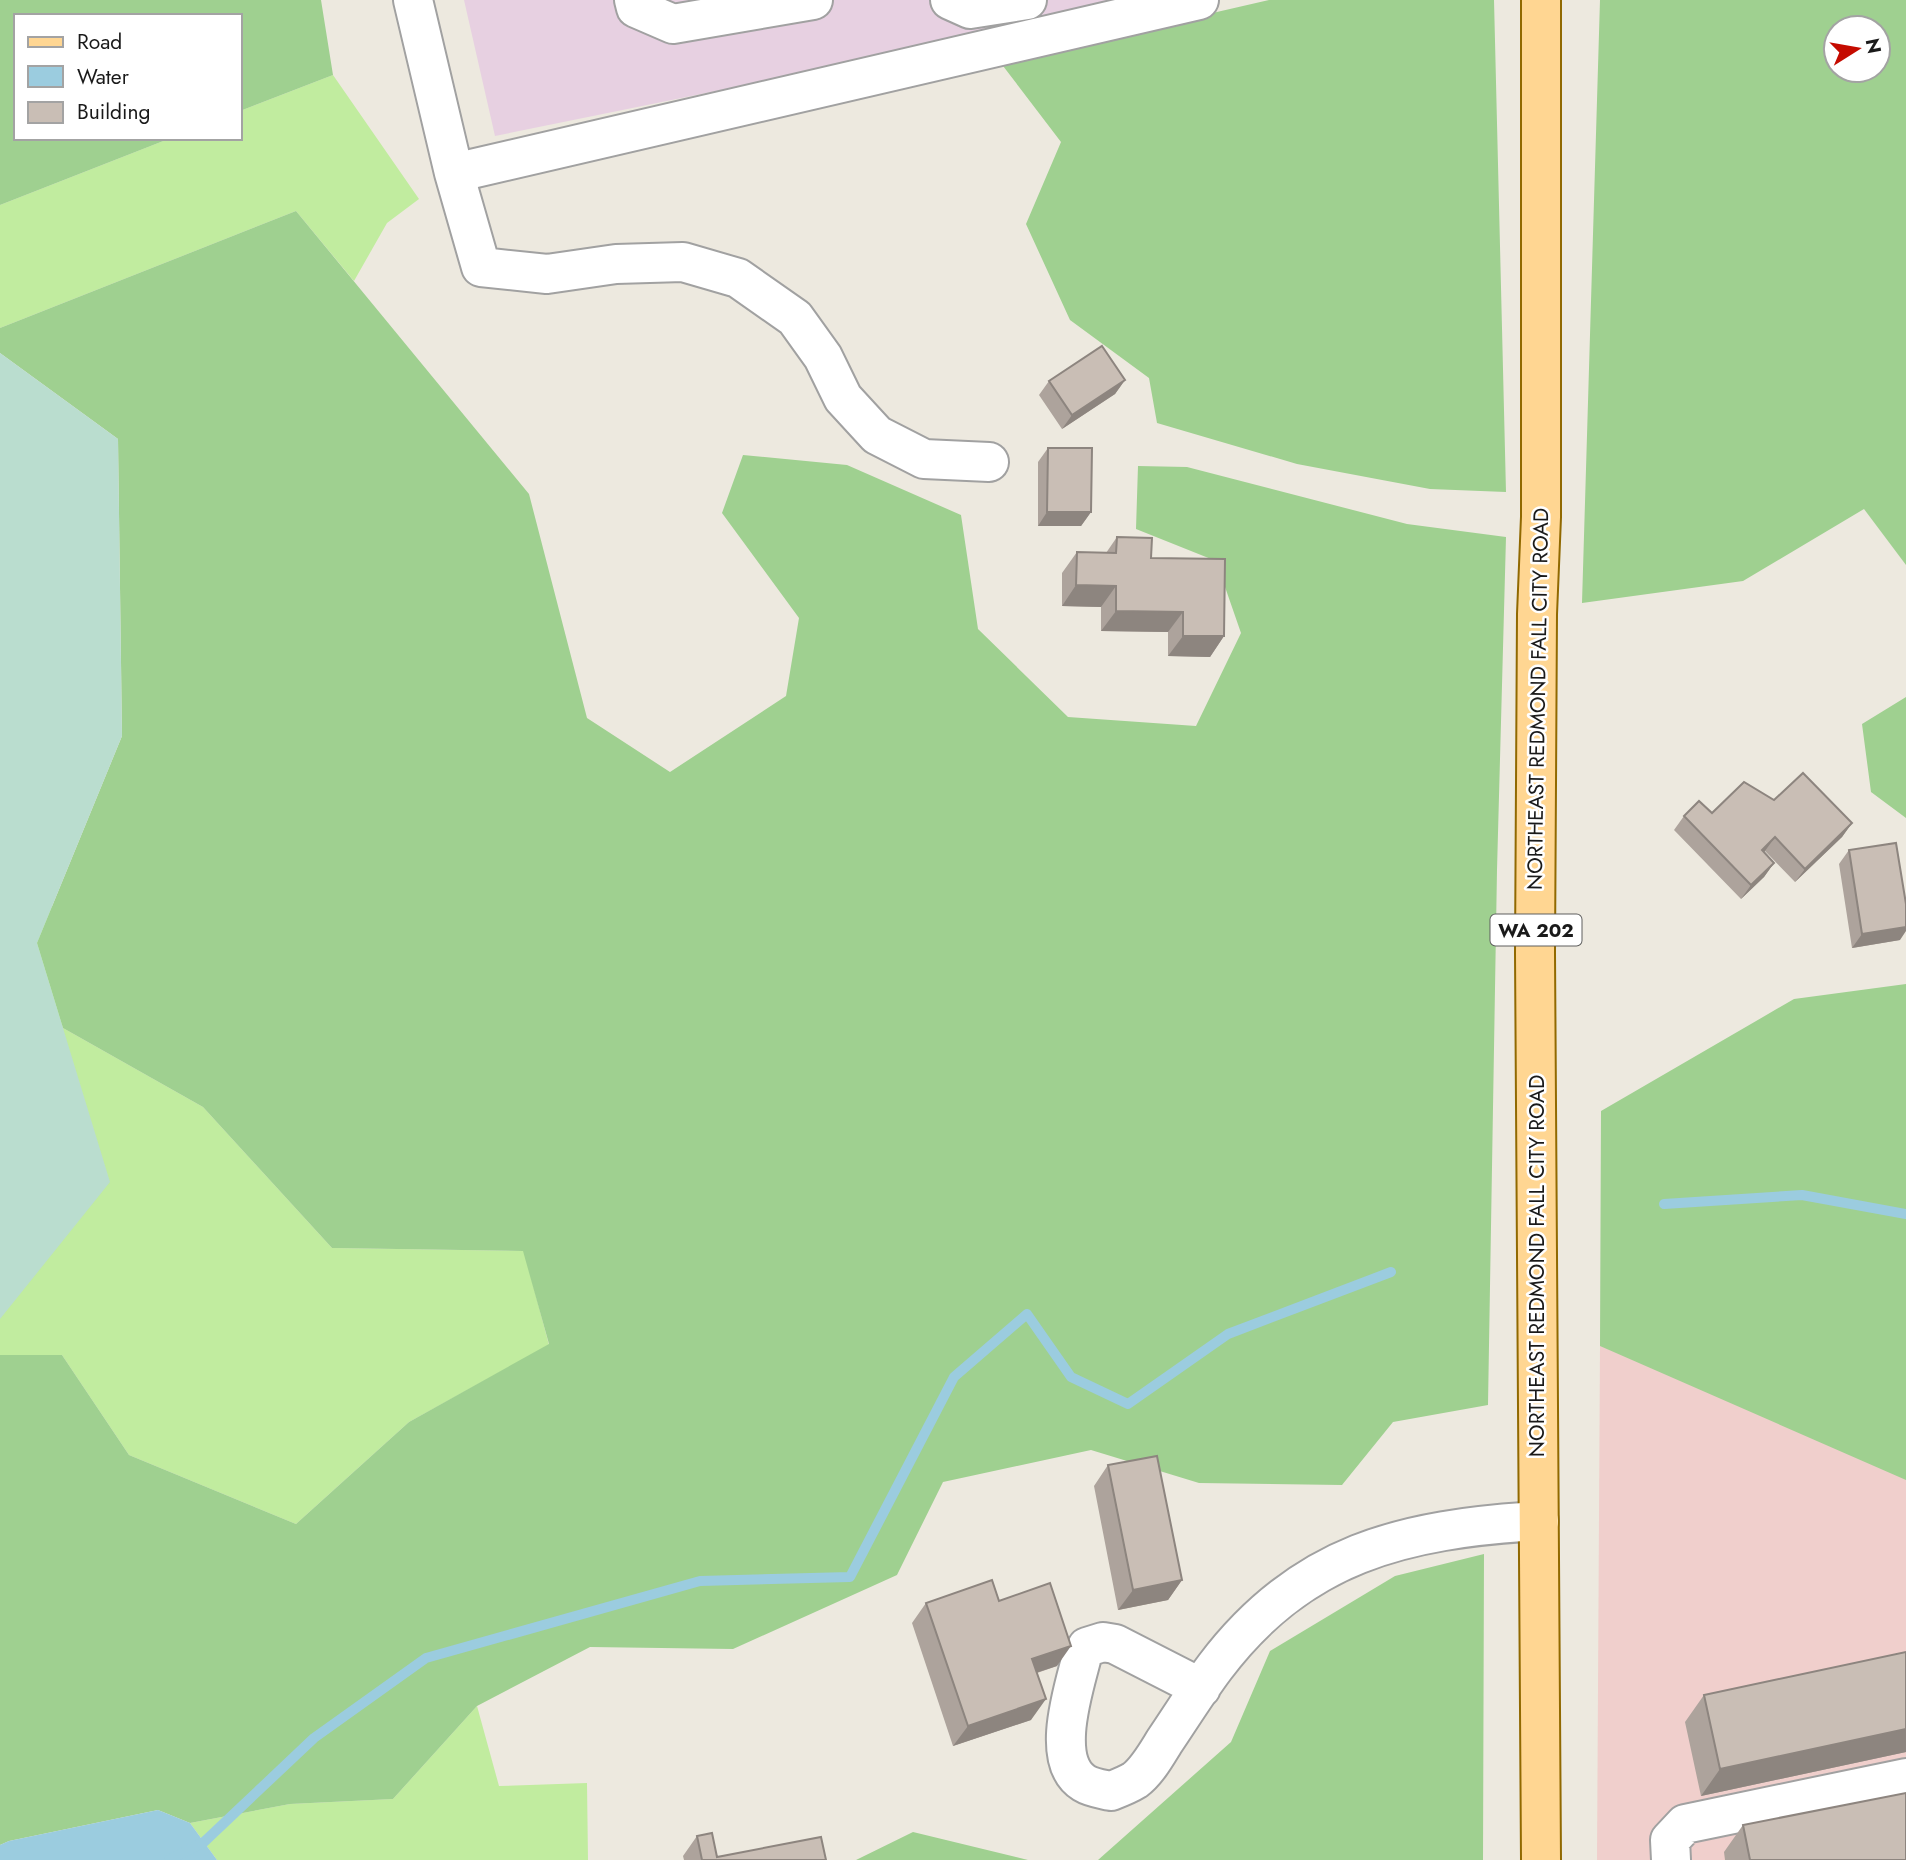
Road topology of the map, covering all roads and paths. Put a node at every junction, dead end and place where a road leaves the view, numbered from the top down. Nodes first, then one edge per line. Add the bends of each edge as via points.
1 (413, 0) edge
2 (634, 0) edge
3 (813, 0) edge
4 (950, 0) edge
5 (1027, 0) edge
6 (1199, 0) edge
7 (1541, 0) edge
8 (454, 173) junction
9 (989, 462) dead end
10 (1539, 1521) junction
11 (1201, 1688) dead end
12 (1906, 1778) edge
13 (1541, 1860) edge
14 (1671, 1860) edge

1 - 8 lane
2 - 3 lane via 636,8 673,24
4 - 5 lane via 970,9
6 - 8 lane
7 - 10 main road, NORTHEAST REDMOND FALL CITY ROAD / WA 202 via 1535,939
8 - 9 lane via 481,267 547,274 616,264 683,262 738,278 795,318 843,398 877,435 924,458
10 - 11 lane via 1437,1530 1365,1550 1288,1591 1255,1620
10 - 13 main road, NORTHEAST REDMOND FALL CITY ROAD / WA 202
12 - 14 lane via 1685,1824 1670,1840

